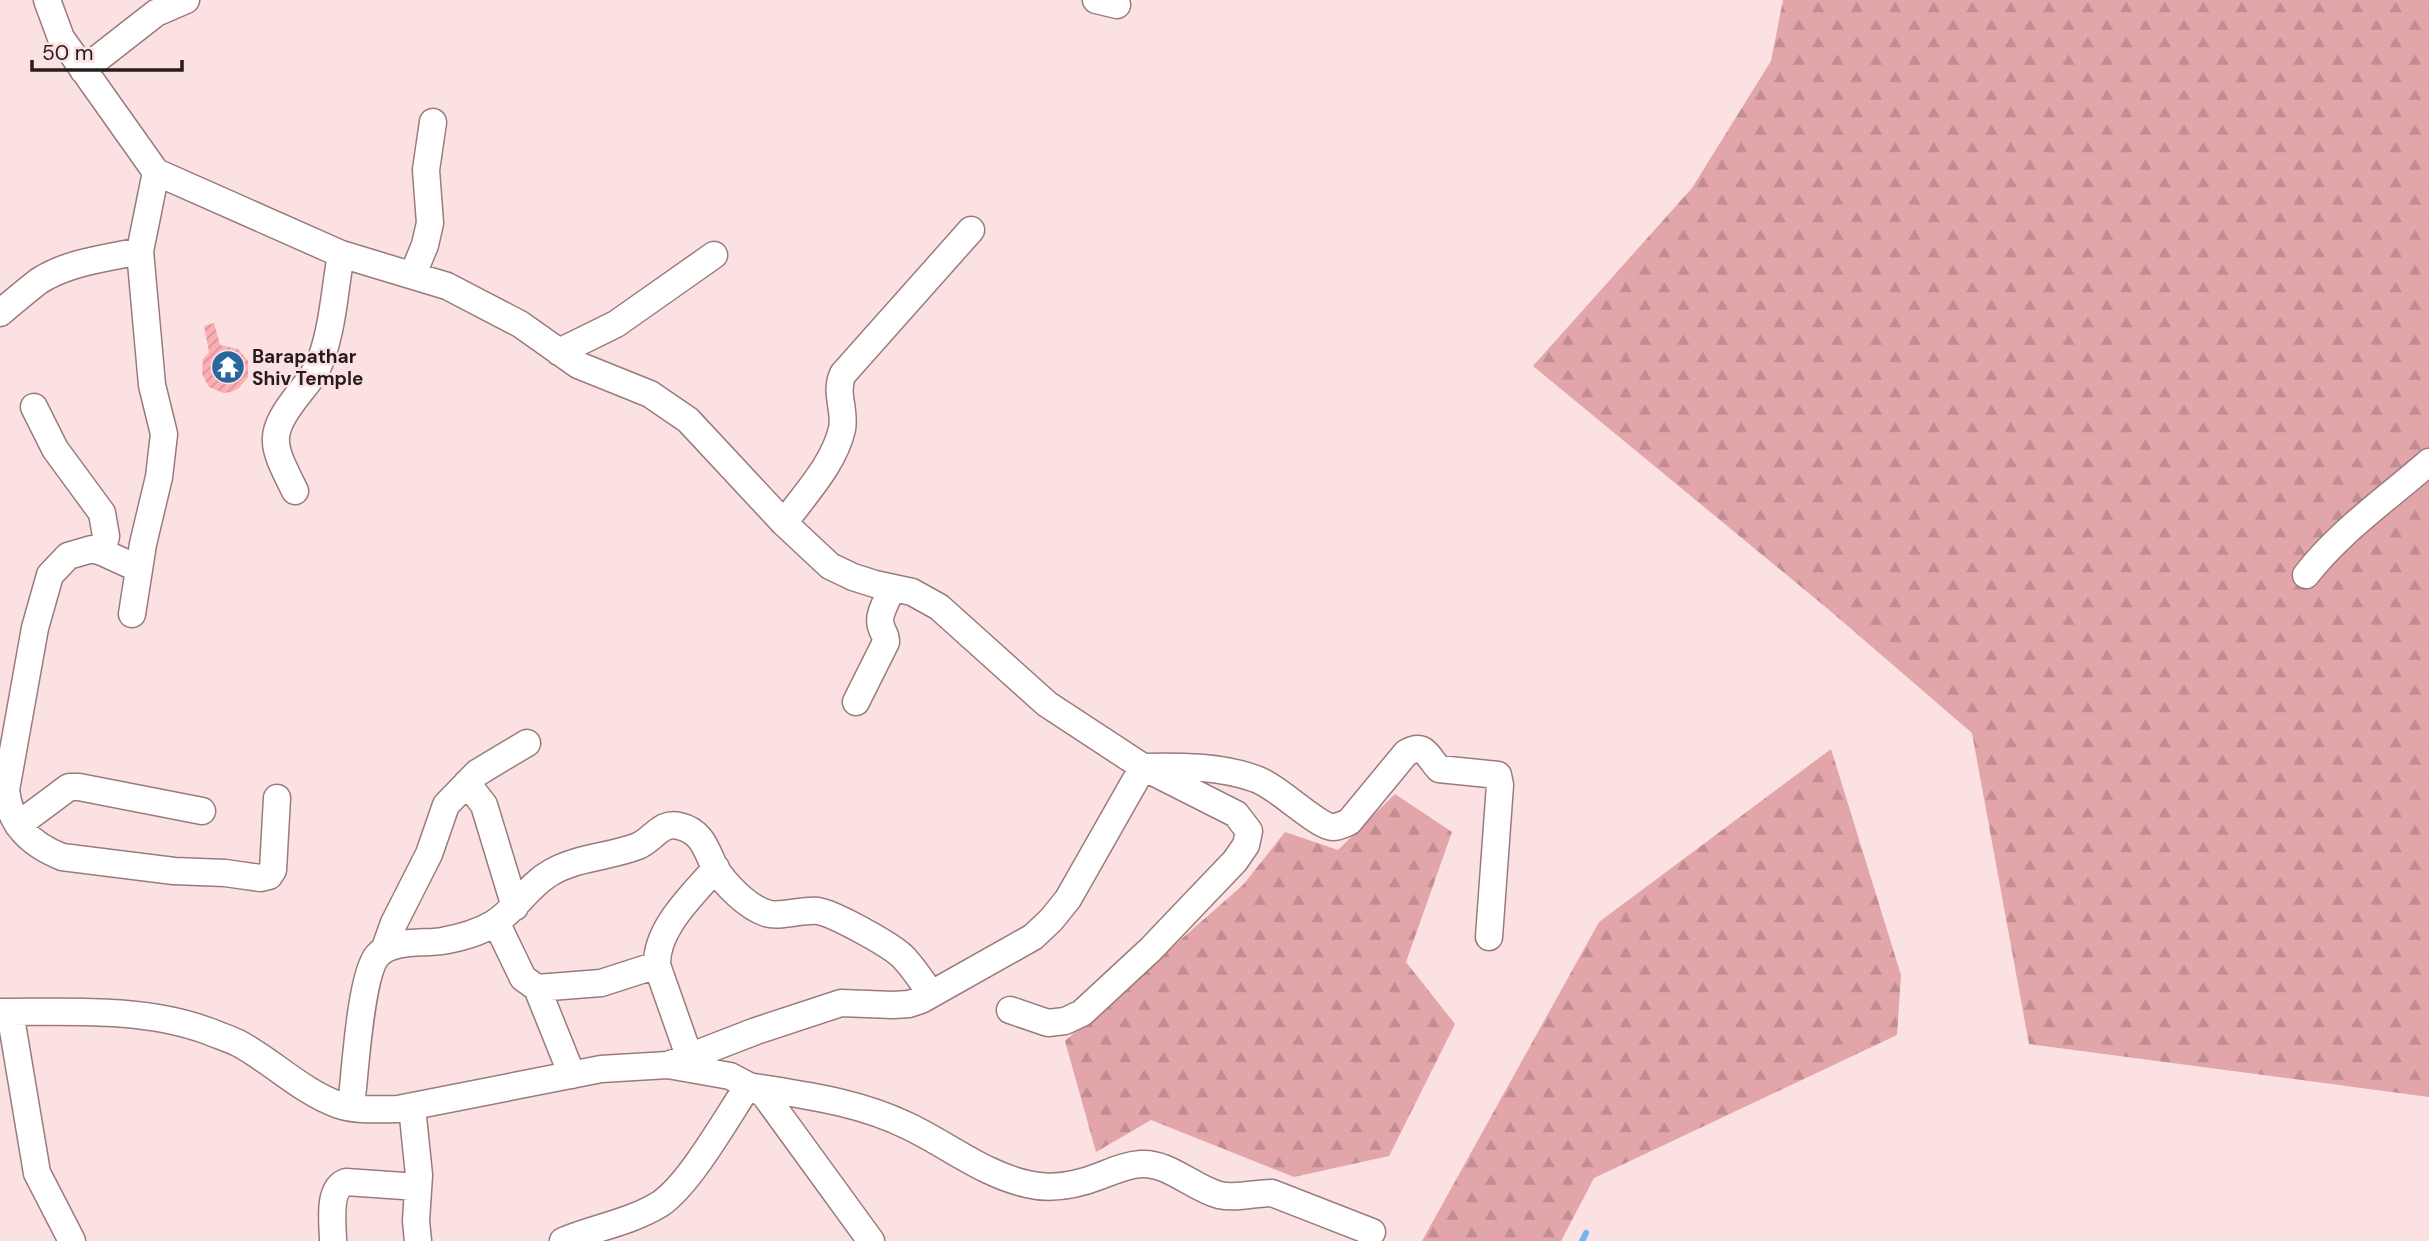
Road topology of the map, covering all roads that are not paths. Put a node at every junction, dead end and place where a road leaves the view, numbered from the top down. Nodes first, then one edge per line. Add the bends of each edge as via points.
1 (47, 0) edge
2 (186, 0) edge
3 (83, 70) junction
4 (433, 122) dead end
5 (156, 172) junction
6 (971, 230) dead end
7 (140, 251) junction
8 (341, 254) junction
9 (714, 255) dead end
10 (413, 274) junction
11 (0, 313) edge
12 (558, 352) junction
13 (34, 407) dead end
14 (2429, 462) edge
15 (295, 491) dead end
16 (784, 523) junction
17 (102, 552) junction
18 (139, 569) junction
19 (2306, 575) dead end
20 (892, 588) junction
21 (132, 614) dead end
22 (856, 702) dead end
23 (527, 743) dead end
24 (1143, 767) junction
25 (467, 783) junction
26 (277, 798) dead end
27 (202, 811) dead end
28 (18, 825) junction
29 (716, 868) junction
30 (505, 915) junction
31 (1489, 937) dead end
32 (384, 948) junction
33 (657, 965) junction
34 (537, 988) junction
35 (931, 994) junction
36 (1010, 1010) dead end
37 (5, 1012) edge
38 (678, 1060) junction
39 (572, 1075) junction
40 (748, 1086) junction
41 (351, 1107) junction
42 (412, 1107) junction
43 (418, 1187) junction
44 (1372, 1231) dead end
45 (72, 1241) edge
46 (333, 1241) edge
47 (418, 1241) edge
48 (563, 1241) edge
49 (871, 1241) edge

1 - 3 street via 61,38
2 - 3 street via 156,13
3 - 5 street
4 - 10 street via 426,170 430,223
5 - 7 street
5 - 8 street
6 - 16 street via 843,374 838,391 843,426 834,454
7 - 11 street via 58,272
7 - 18 street via 152,385 164,434
8 - 10 street
8 - 15 street via 321,362 275,432 280,461
9 - 12 street via 616,324
10 - 12 street via 480,301
12 - 16 street via 589,370 650,394 688,420
13 - 17 street via 55,449 102,513 106,536
14 - 19 street via 2321,555
16 - 20 street via 830,566
17 - 18 street
17 - 28 street via 84,550 63,559 43,594 6,790
18 - 21 street
20 - 22 street via 880,617 886,642
20 - 24 street via 912,592 939,607 1047,704
23 - 25 street
24 - 31 street via 1201,769 1256,779 1335,827 1349,822 1413,748 1424,750 1439,769 1498,775
24 - 35 street via 1068,899 1051,920 1033,937
24 - 36 street via 1236,814 1249,831 1246,845 1150,950 1082,1013 1048,1023
25 - 30 street via 484,805
25 - 32 street via 446,805 429,854
26 - 28 street via 273,870 261,878 62,857 44,850
27 - 28 street via 69,787
29 - 30 street via 696,834 669,825 637,846 552,872
29 - 33 street via 666,929 659,942
29 - 35 street via 732,890 767,914 832,915 888,947 910,964
30 - 32 street via 461,937
30 - 34 street via 523,978
32 - 41 street via 374,960 363,1001
33 - 34 street via 601,983
33 - 38 street
34 - 39 street
35 - 38 street via 909,1004 841,1003
37 - 41 street via 115,1013 173,1021 237,1043 310,1090
37 - 45 street via 37,1173
38 - 39 street
38 - 40 street
39 - 42 street
40 - 44 street via 842,1101 878,1113 993,1174 1028,1185 1066,1186 1128,1166 1156,1165 1220,1195 1272,1193
40 - 48 street via 697,1162 661,1203
40 - 49 street via 764,1094
41 - 42 street
42 - 43 street
43 - 46 street via 339,1185 334,1193
43 - 47 street

